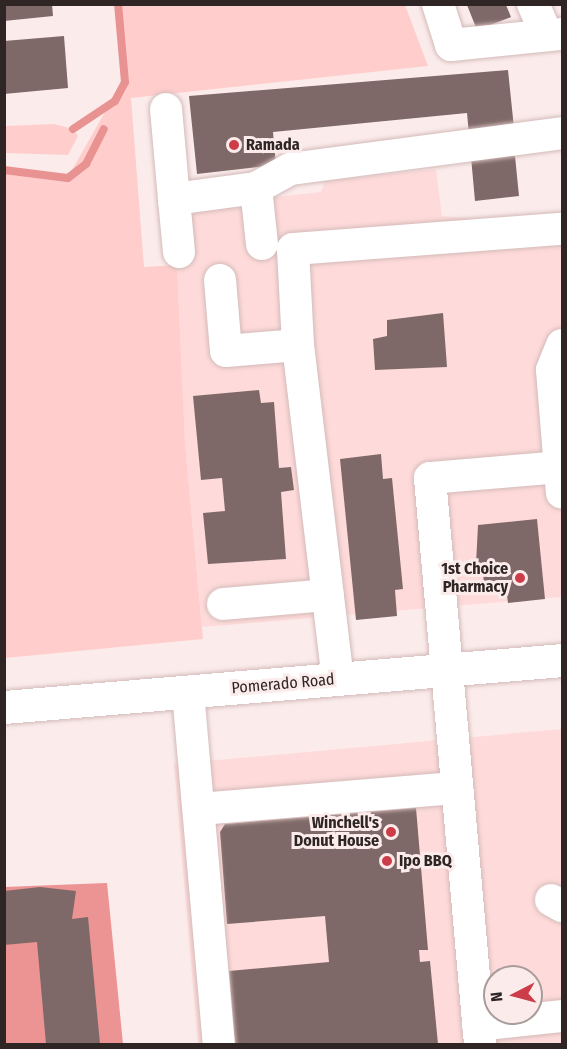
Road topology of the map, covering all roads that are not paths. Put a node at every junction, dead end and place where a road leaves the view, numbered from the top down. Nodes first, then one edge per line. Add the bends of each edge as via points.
1 (438, 4) edge
2 (533, 4) edge
3 (555, 34) edge
4 (165, 110) dead end
5 (562, 133) edge
6 (256, 188) junction
7 (174, 199) junction
8 (562, 228) edge
9 (262, 244) dead end
10 (179, 252) dead end
11 (220, 280) dead end
12 (298, 345) junction
13 (562, 345) edge
14 (558, 398) edge
15 (561, 459) edge
16 (328, 595) junction
17 (223, 604) dead end
18 (562, 660) edge
19 (447, 670) junction
20 (338, 679) junction
21 (188, 692) junction
22 (4, 707) edge
23 (457, 788) junction
24 (200, 810) junction
25 (562, 1016) edge
26 (479, 1035) edge
27 (219, 1044) edge

1 - 3 lane via 451,45
2 - 3 lane
4 - 7 lane
5 - 6 lane via 290,170
6 - 7 lane
6 - 9 lane
7 - 10 lane
8 - 12 lane via 293,249
11 - 12 lane via 226,351
12 - 16 lane
13 - 14 lane via 552,370
14 - 15 lane
15 - 19 lane via 430,478
16 - 17 lane
16 - 20 lane
18 - 19 main road, Pomerado Road
19 - 20 main road, Pomerado Road
19 - 23 lane
20 - 21 main road, Pomerado Road
21 - 22 main road, Pomerado Road
21 - 24 lane
23 - 24 lane
23 - 26 lane
24 - 27 lane
25 - 26 lane

